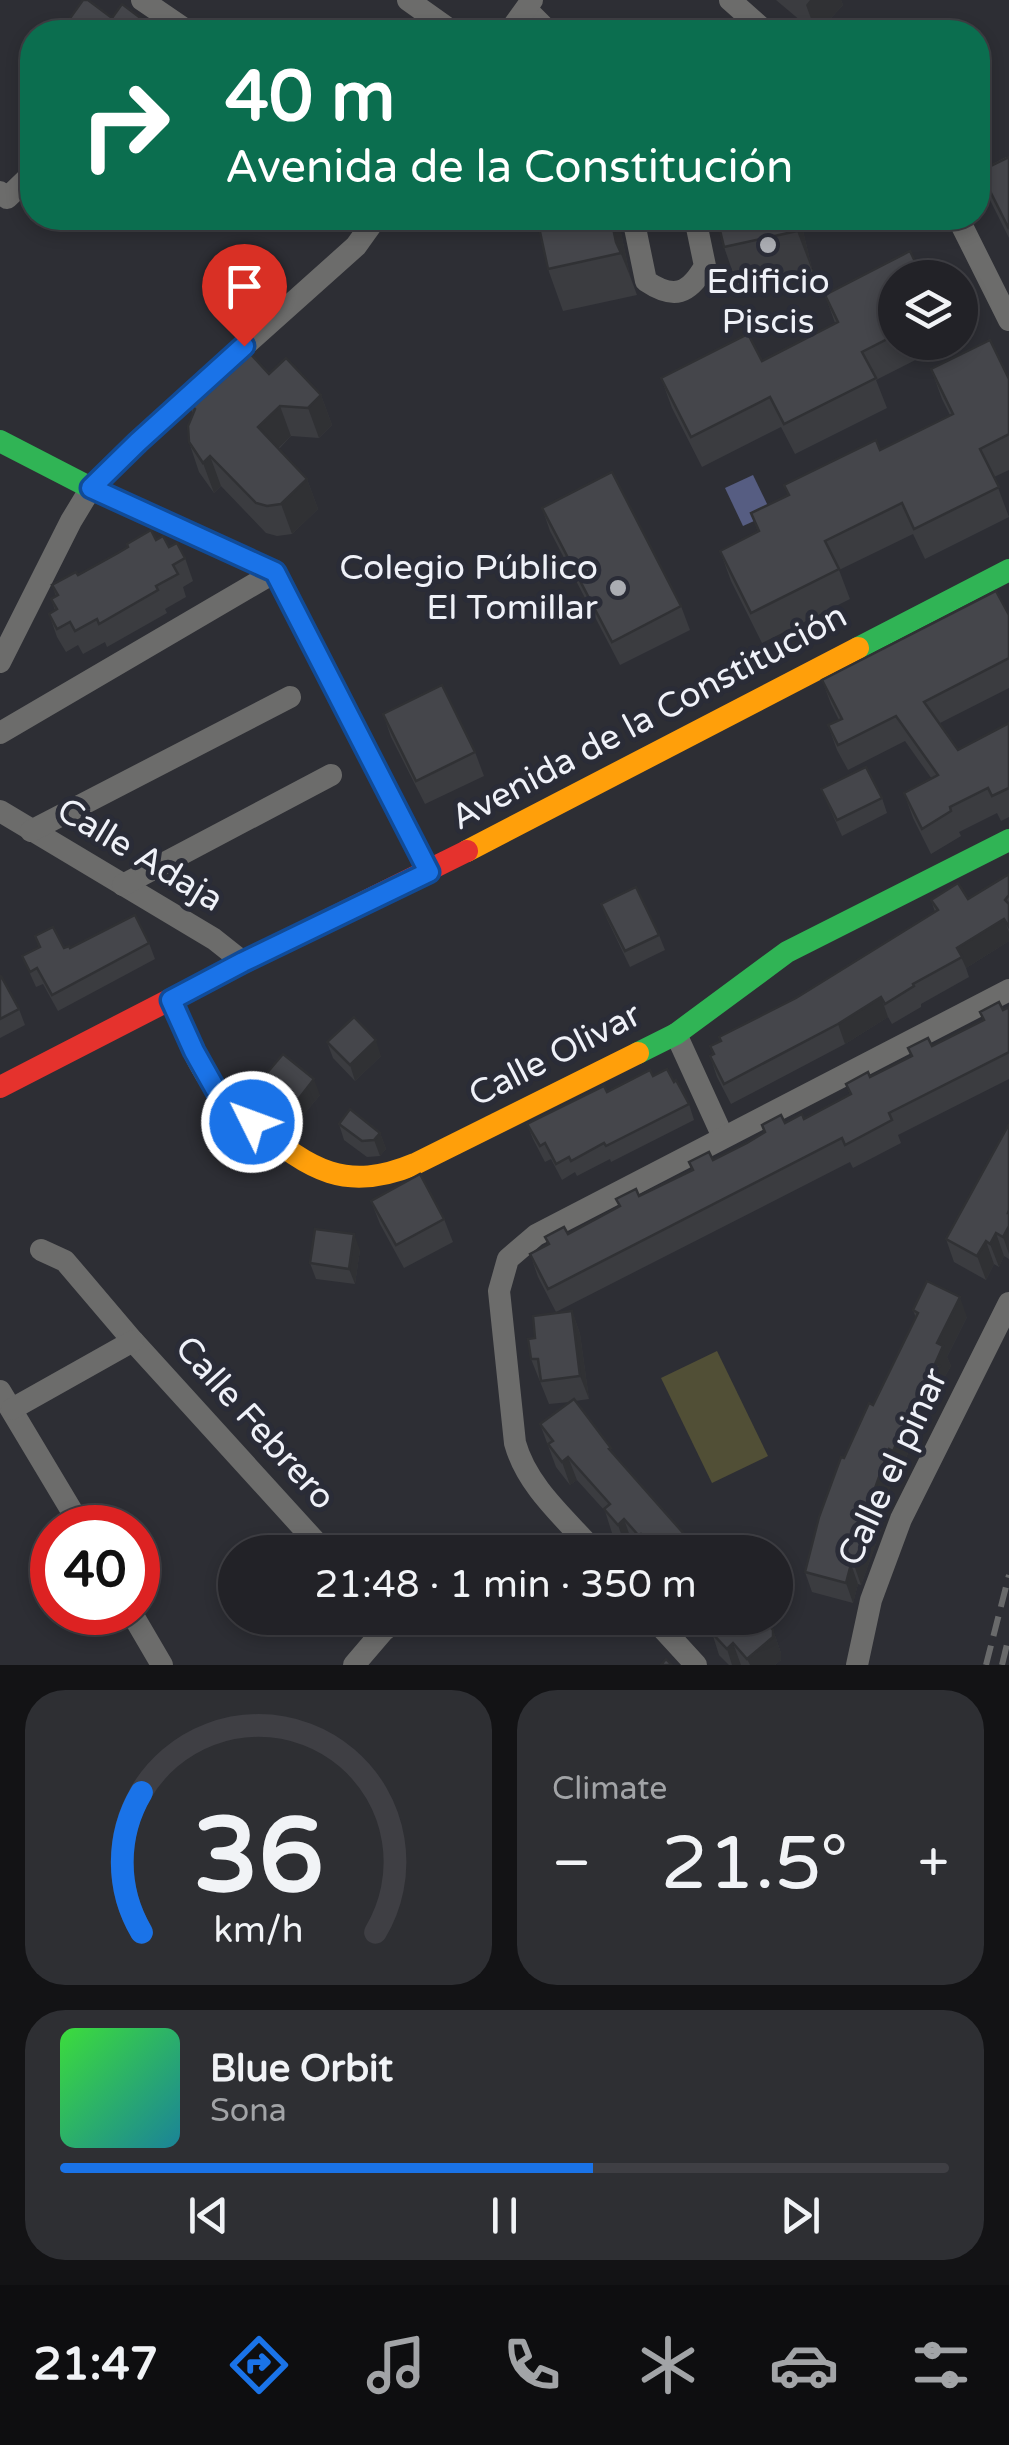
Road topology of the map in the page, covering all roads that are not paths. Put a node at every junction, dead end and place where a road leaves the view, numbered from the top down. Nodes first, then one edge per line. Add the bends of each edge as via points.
1 (142, 0) edge
2 (408, 0) edge
3 (730, 0) edge
4 (171, 20) edge
5 (436, 20) edge
6 (752, 20) edge
7 (20, 186) edge
8 (0, 192) edge
9 (367, 230) edge
10 (635, 230) edge
11 (698, 230) edge
12 (964, 230) edge
13 (1009, 320) edge
14 (0, 441) edge
15 (91, 488) junction
16 (1009, 570) edge
17 (275, 572) junction
18 (0, 662) edge
19 (290, 696) dead end
20 (0, 733) edge
21 (331, 775) dead end
22 (0, 811) edge
23 (31, 831) junction
24 (1009, 840) edge
25 (429, 872) junction
26 (123, 885) junction
27 (243, 962) junction
28 (1009, 990) edge
29 (171, 1000) junction
30 (676, 1034) junction
31 (0, 1086) edge
32 (723, 1137) junction
33 (42, 1250) dead end
34 (1009, 1303) edge
35 (133, 1342) junction
36 (6, 1400) edge
37 (68, 1505) edge
38 (309, 1535) edge
39 (580, 1535) edge
40 (144, 1635) edge
41 (377, 1635) edge
42 (669, 1635) edge
43 (162, 1665) edge
44 (354, 1665) edge
45 (696, 1665) edge
46 (857, 1665) edge

1 - 4 street
2 - 5 street
3 - 6 street
7 - 8 street via 8,198
9 - 15 street
10 - 11 street via 646,281 672,293 687,290 705,266
12 - 13 street
14 - 15 street
15 - 17 street
15 - 18 street
16 - 25 street, Avenida de la Constitución
17 - 20 street
17 - 25 street
19 - 23 street
21 - 26 street
22 - 23 street, Calle Adaja
23 - 26 street, Calle Adaja
24 - 30 street, Calle Olivar via 787,952
25 - 27 street, Avenida de la Constitución
26 - 27 street, Calle Adaja
27 - 29 street, Avenida de la Constitución
28 - 32 street
29 - 30 street, Calle Olivar via 217,1092 285,1148 352,1180 416,1164
29 - 31 street, Avenida de la Constitución
30 - 32 street
32 - 39 street via 536,1236 508,1259 499,1291 515,1443 534,1483
33 - 35 street, Calle Febrero via 65,1261
34 - 46 street, Calle el pinar via 902,1519 871,1600
35 - 36 street, Calle Febrero
35 - 38 street, Calle Febrero
36 - 37 street
40 - 43 street
41 - 44 street
42 - 45 street

